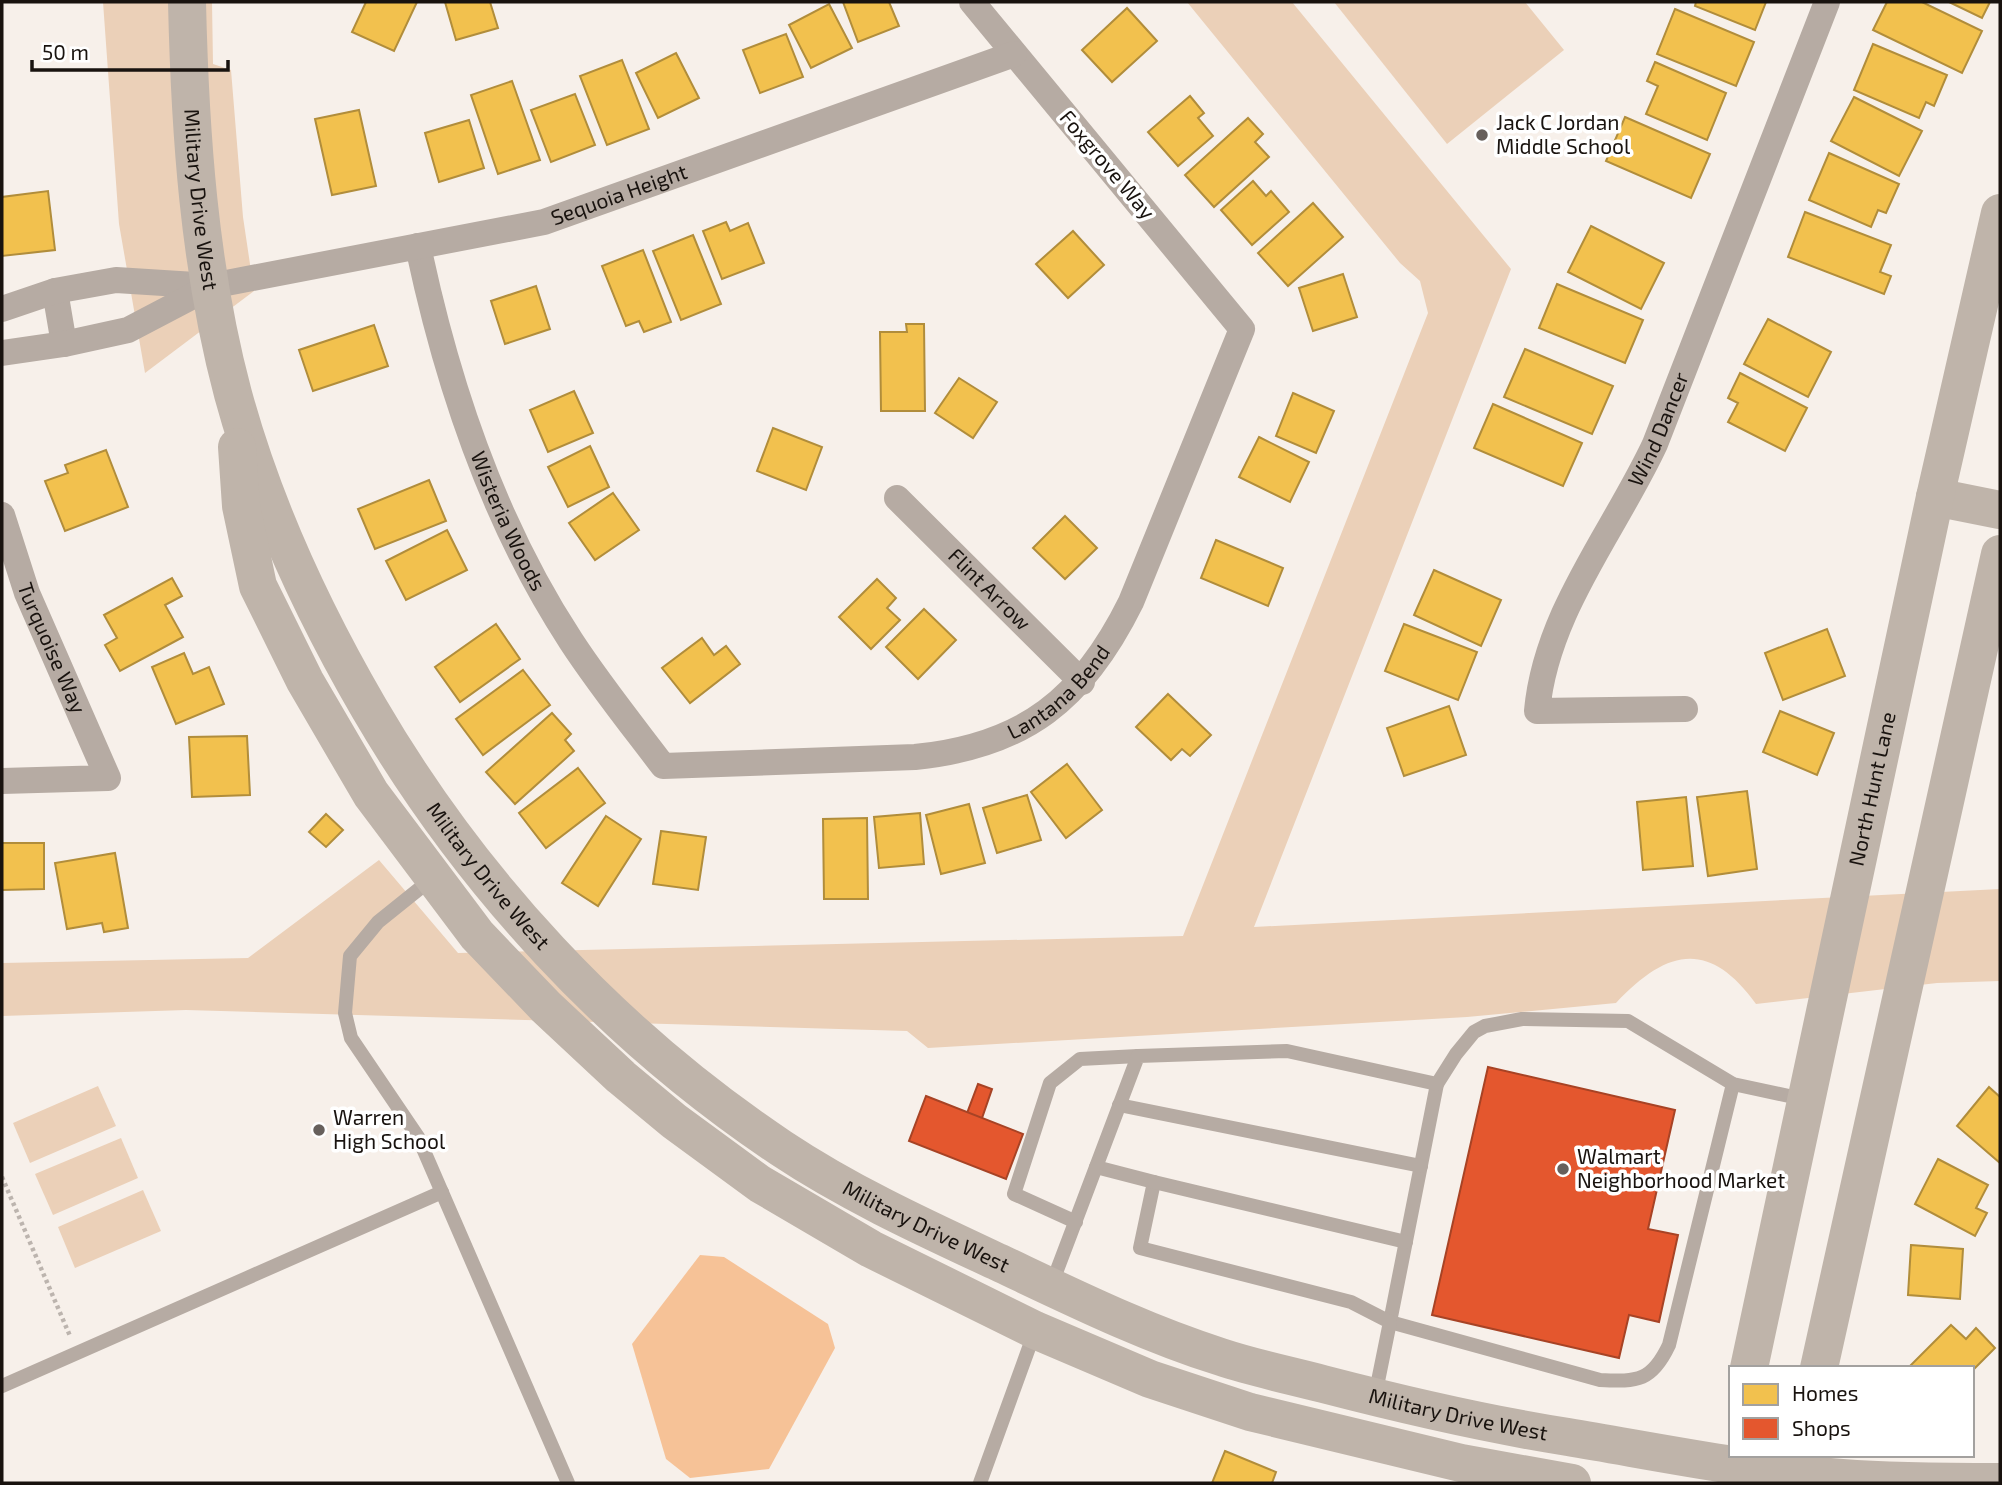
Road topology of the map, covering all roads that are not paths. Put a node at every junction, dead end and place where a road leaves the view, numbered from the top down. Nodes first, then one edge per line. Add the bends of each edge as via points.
1 (187, 2) edge
2 (972, 2) edge
3 (1827, 2) edge
4 (1013, 54) junction
5 (2000, 213) edge
6 (418, 246) junction
7 (211, 286) junction
8 (55, 291) junction
9 (2, 309) edge
10 (1242, 329) joint
11 (64, 344) junction
12 (2, 353) edge
13 (1935, 497) junction
14 (897, 498) dead end
15 (2000, 510) edge
16 (2, 515) edge
17 (2000, 554) edge
18 (1082, 682) junction
19 (1685, 709) dead end
20 (663, 766) joint
21 (2, 781) edge
22 (449, 866) junction
23 (1138, 1056) junction
24 (1437, 1084) junction
25 (1733, 1084) junction
26 (1807, 1100) junction
27 (1119, 1105) junction
28 (1421, 1166) junction
29 (1096, 1167) junction
30 (1154, 1182) junction
31 (442, 1192) junction
32 (1076, 1222) junction
33 (1406, 1242) junction
34 (1051, 1287) junction
35 (1390, 1322) junction
36 (1035, 1330) junction
37 (1749, 1366) edge
38 (1819, 1366) edge
39 (2, 1386) edge
40 (1375, 1397) junction
41 (1728, 1467) edge
42 (1796, 1471) edge
43 (2000, 1482) edge
44 (568, 1483) edge
45 (981, 1483) edge
46 (1572, 1483) edge

1 - 7 main road, Military Drive West via 195,173
2 - 4 street, Foxgrove Way
3 - 19 street, Wind Dancer via 1655,444 1548,649 1537,711
4 - 6 street, Sequoia Height via 578,211 491,234
4 - 10 street, Foxgrove Way
5 - 13 main road, North Hunt Lane
6 - 7 street, Sequoia Height
6 - 20 street, Wisteria Woods via 446,366 497,501 571,642
7 - 8 street, Sequoia Height via 116,280
7 - 11 street, Sequoia Height via 128,330
7 - 22 main road, Military Drive West via 234,396 264,484 317,613 406,771
8 - 9 street, Sequoia Height
8 - 11 street
10 - 18 street, Lantana Bend via 1131,602 1111,642
11 - 12 street, Sequoia Height
13 - 15 main road
13 - 26 main road, North Hunt Lane
14 - 18 street, Flint Arrow
16 - 21 street, Turquoise Way via 27,593 108,778
17 - 38 main road
18 - 20 street, Lantana Bend via 1019,729 954,753
22 - 31 lane via 378,922 350,956 345,1013 351,1038 418,1137
22 - 34 main road, Military Drive West via 508,907 648,1046 783,1149 891,1212
22 - 36 main road, Military Drive West via 477,935 546,1007 684,1129 760,1184 872,1249
23 - 24 lane via 1287,1051
23 - 27 lane
23 - 32 lane via 1080,1059 1050,1083 1014,1194
24 - 25 lane via 1474,1032 1522,1018 1628,1021
24 - 28 lane
25 - 26 lane
25 - 35 lane via 1670,1345 1659,1366 1648,1375 1634,1381 1600,1380
26 - 37 main road, North Hunt Lane
27 - 28 lane
27 - 29 lane
28 - 33 lane
29 - 30 lane
29 - 32 lane
30 - 33 lane
30 - 35 lane via 1140,1248 1351,1302
31 - 39 lane
31 - 44 lane
32 - 34 lane
33 - 35 lane
34 - 36 street
34 - 40 main road, Military Drive West via 1107,1315 1218,1356
35 - 40 lane
36 - 45 lane
36 - 46 main road, Military Drive West via 1150,1378 1250,1412 1461,1463
40 - 41 main road, Military Drive West via 1469,1421
41 - 42 main road, Military Drive West
42 - 43 main road, Military Drive West via 1885,1480

